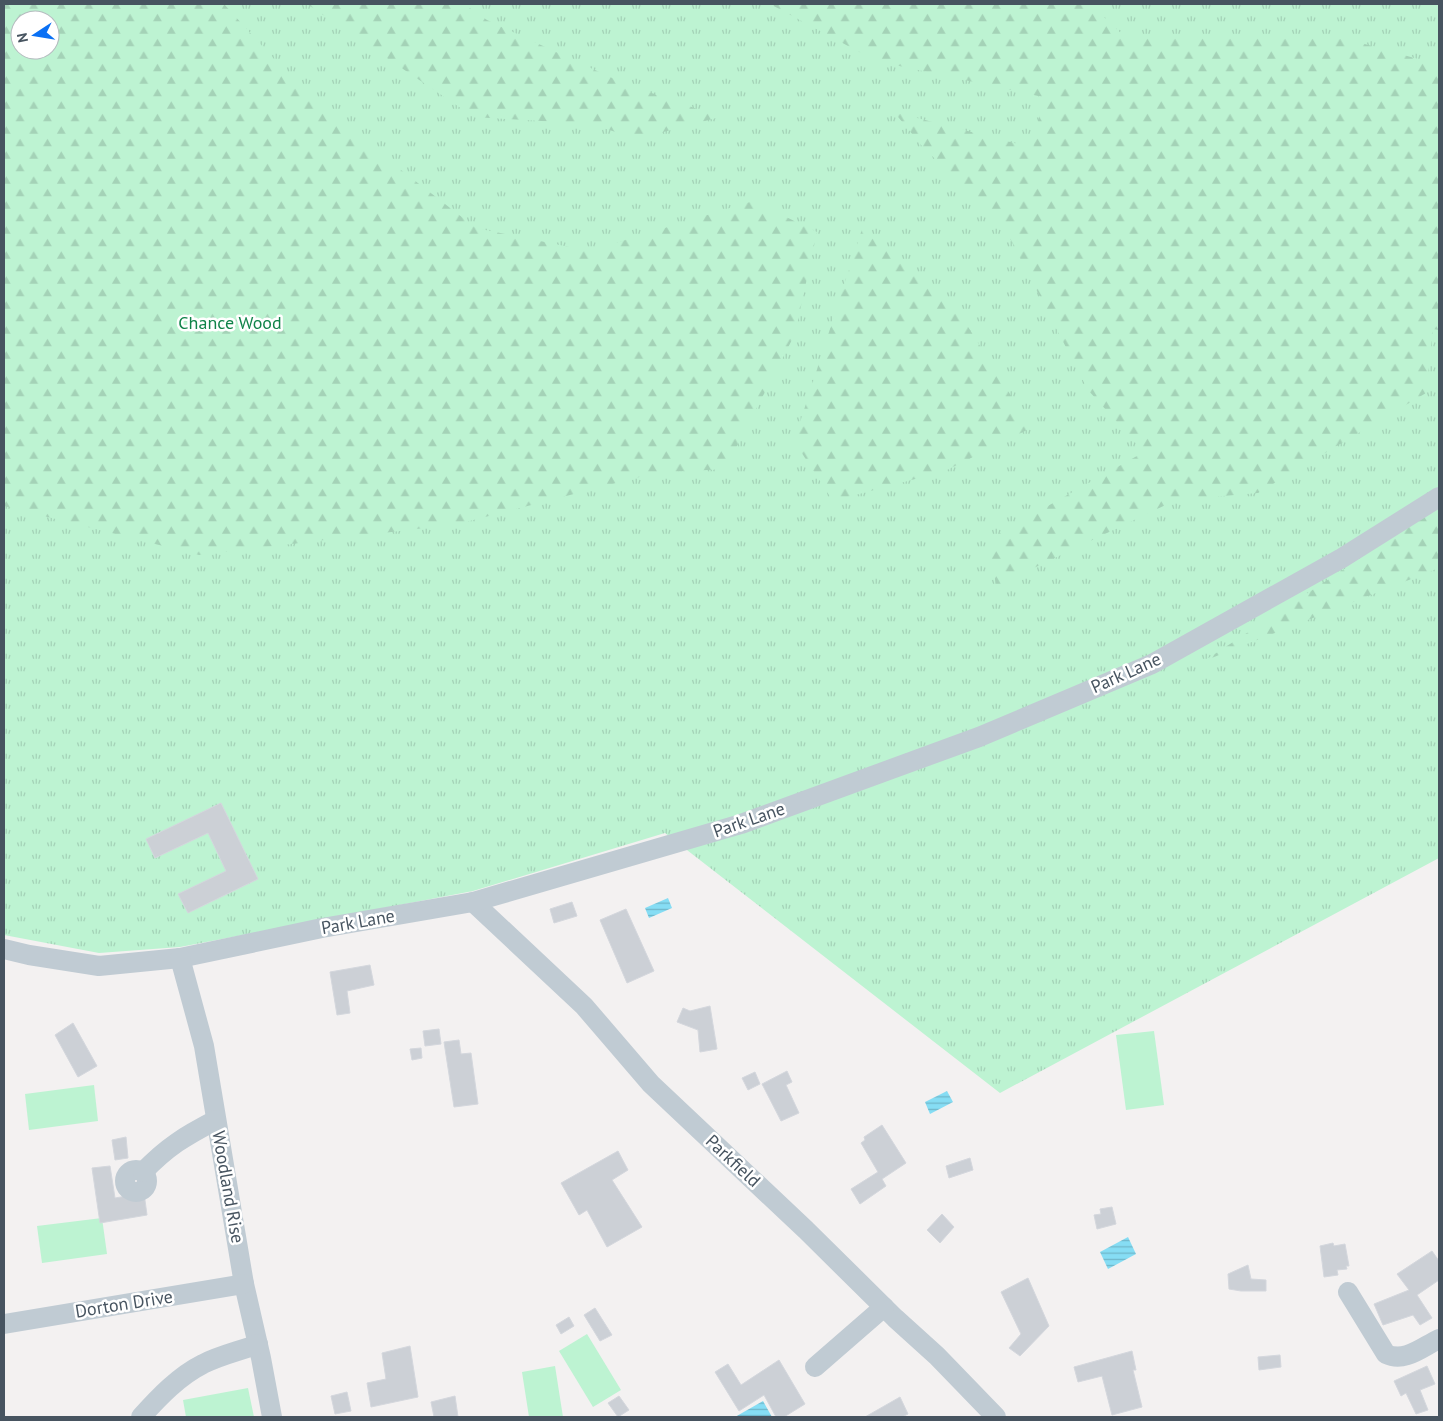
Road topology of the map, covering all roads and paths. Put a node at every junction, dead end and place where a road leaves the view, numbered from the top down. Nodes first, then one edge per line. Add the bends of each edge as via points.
1 (1439, 497) edge
2 (473, 902) junction
3 (4, 949) edge
4 (180, 958) junction
5 (216, 1120) junction
6 (143, 1172) dead end
7 (244, 1284) junction
8 (1348, 1292) dead end
9 (884, 1307) junction
10 (4, 1324) edge
11 (1439, 1339) edge
12 (258, 1344) junction
13 (815, 1367) dead end
14 (141, 1417) edge
15 (272, 1417) edge
16 (996, 1417) edge

1 - 2 street, Park Lane via 1342,558 1152,664 979,737 741,824
2 - 4 street, Park Lane via 322,928
2 - 9 street, Parkfield via 584,1006 651,1084
3 - 4 street, Park Lane via 99,966
4 - 5 street, Woodland Rise via 204,1046
5 - 6 street via 183,1137
5 - 7 street, Woodland Rise
7 - 10 street, Dorton Drive
7 - 12 street, Woodland Rise
8 - 11 street via 1386,1354 1402,1357
9 - 13 street
9 - 16 street, Parkfield
12 - 14 street via 197,1367
12 - 15 street, Woodland Rise

